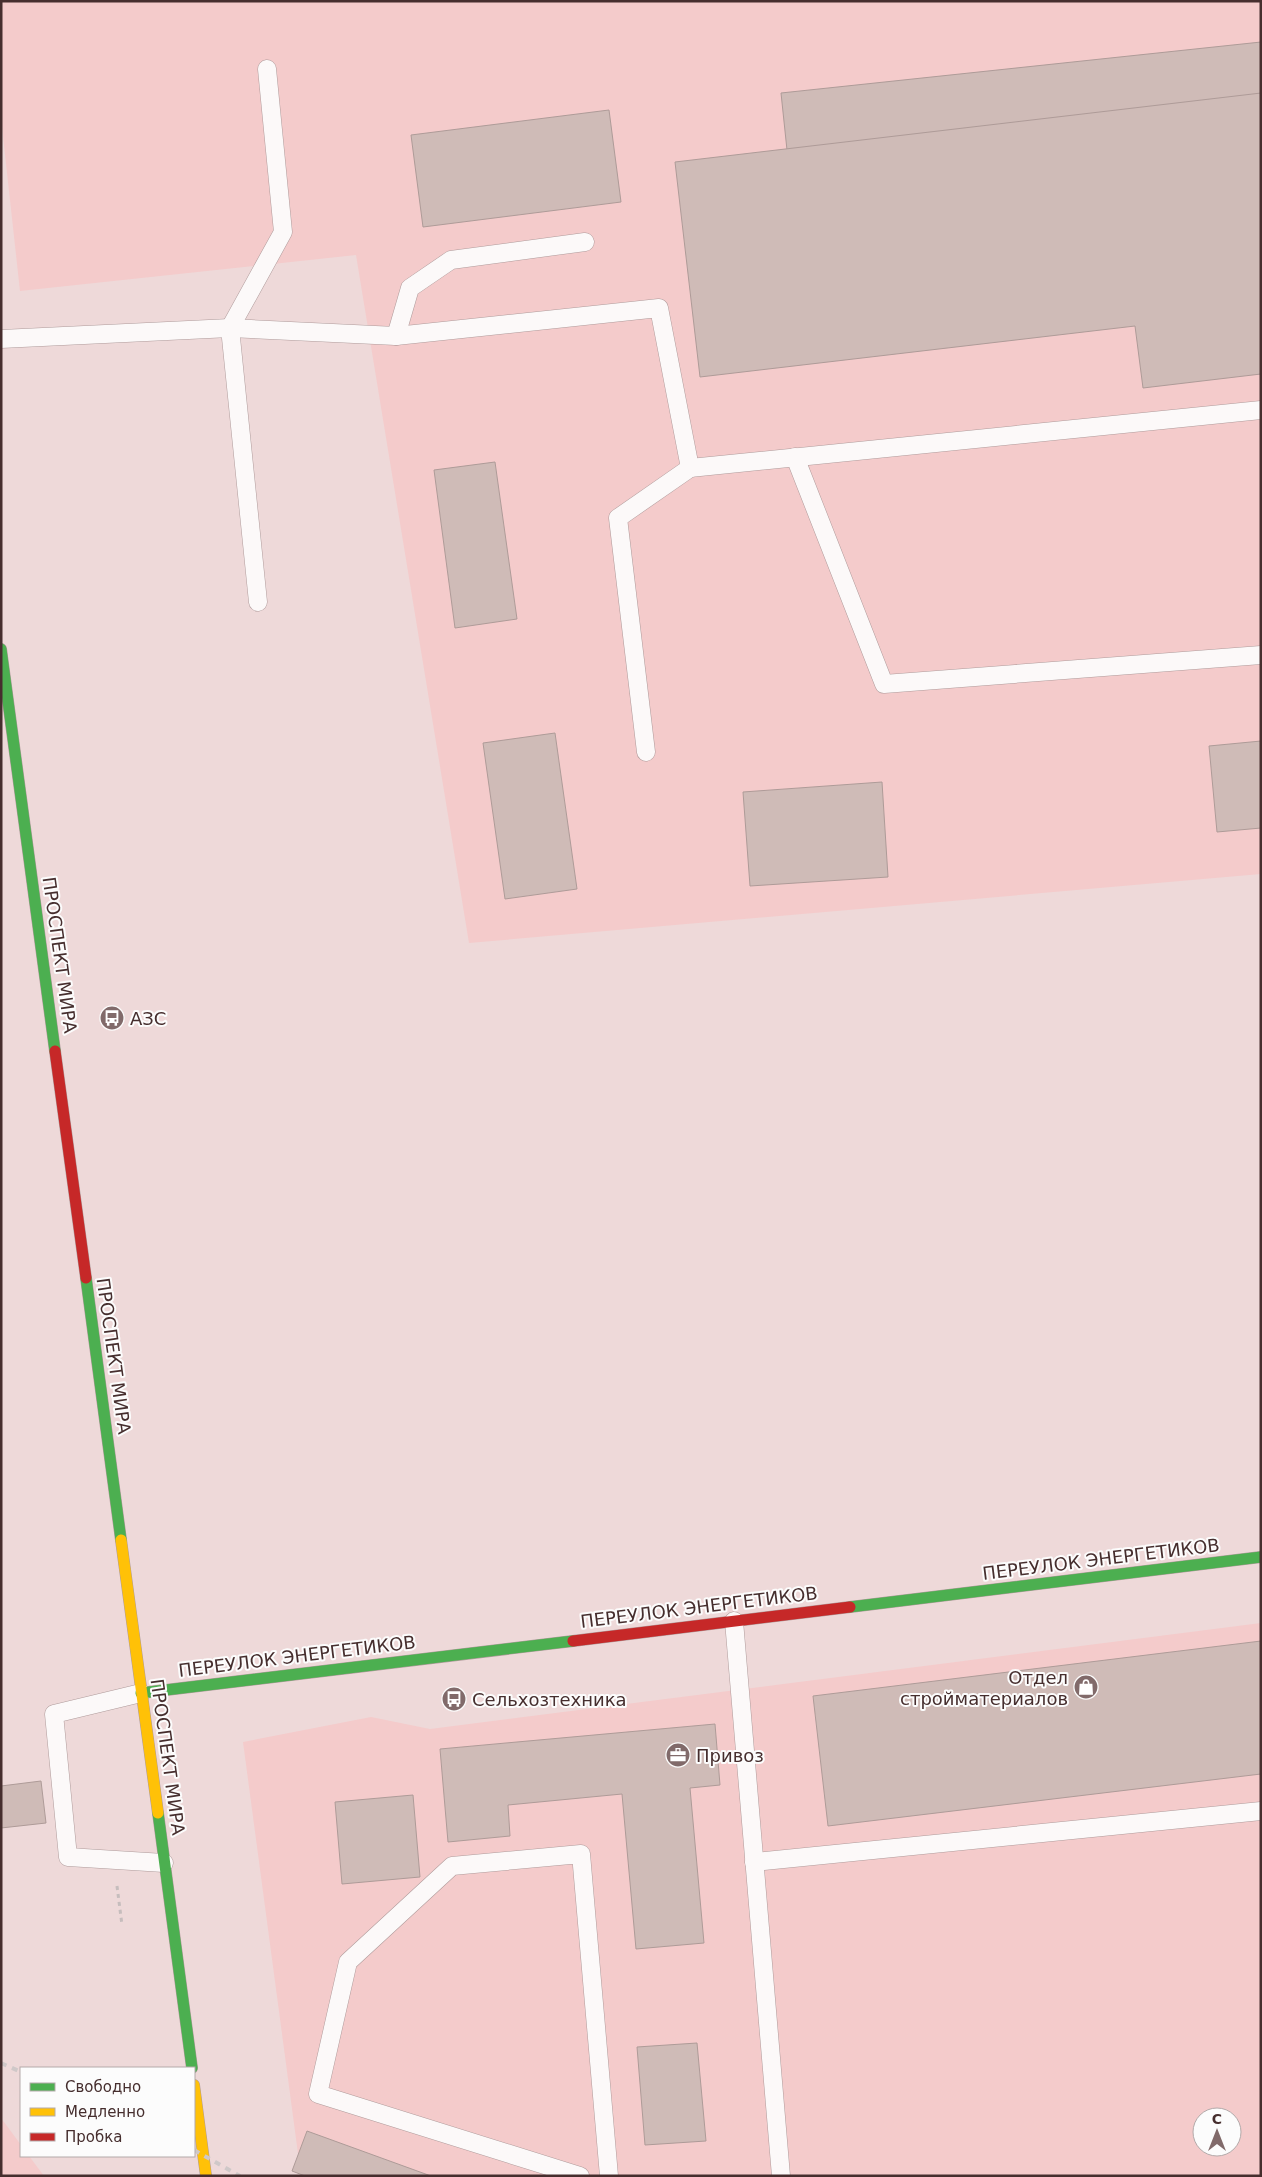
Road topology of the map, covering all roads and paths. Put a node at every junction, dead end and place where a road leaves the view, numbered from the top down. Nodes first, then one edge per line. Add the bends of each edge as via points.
1 (267, 69) dead end
2 (585, 242) dead end
3 (230, 328) junction
4 (396, 336) junction
5 (1, 339) edge
6 (1261, 410) edge
7 (795, 457) junction
8 (690, 468) junction
9 (258, 602) dead end
10 (1, 649) edge
11 (1261, 654) edge
12 (646, 752) dead end
13 (1261, 1557) edge
14 (734, 1621) junction
15 (141, 1693) junction
16 (1261, 1811) edge
17 (113, 1860) junction
18 (754, 1862) junction
19 (164, 1863) junction
20 (122, 1925) dead end
21 (192, 2067) edge
22 (195, 2092) edge
23 (206, 2176) edge
24 (580, 2176) edge
25 (609, 2176) edge
26 (781, 2176) edge

1 - 3 lane via 283,232
2 - 4 lane via 451,260 410,288
3 - 4 lane
3 - 5 lane
3 - 9 lane
4 - 8 lane via 659,308
6 - 7 lane
7 - 8 lane
7 - 11 lane via 884,684
8 - 12 lane via 618,518
10 - 15 main road, ПРОСПЕКТ МИРА
13 - 14 main road, ПЕРЕУЛОК ЭНЕРГЕТИКОВ
14 - 15 main road, ПЕРЕУЛОК ЭНЕРГЕТИКОВ
14 - 18 lane
15 - 17 lane via 54,1714 68,1857
15 - 19 main road, ПРОСПЕКТ МИРА
16 - 18 lane
17 - 19 lane
17 - 20 path
18 - 26 lane
19 - 21 main road, ПРОСПЕКТ МИРА
22 - 23 main road
24 - 25 lane via 318,2094 348,1962 452,1866 581,1854

